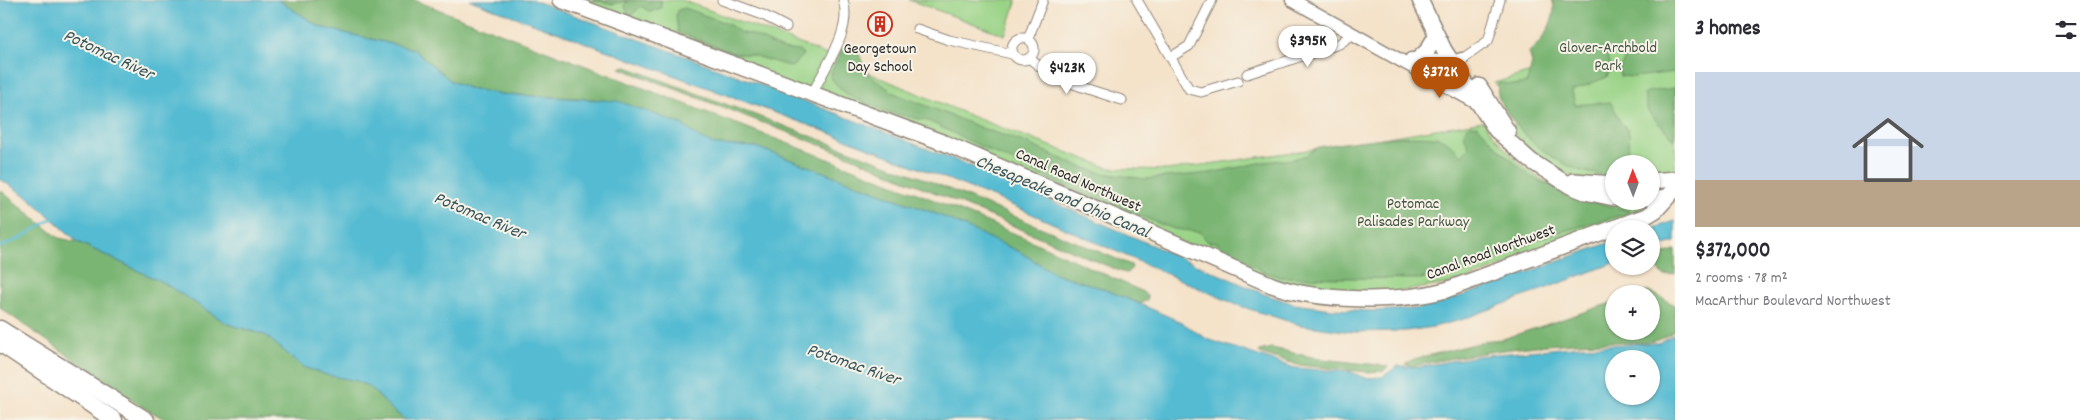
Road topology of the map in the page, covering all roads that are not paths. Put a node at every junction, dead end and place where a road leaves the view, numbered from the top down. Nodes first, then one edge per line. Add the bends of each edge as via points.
1 (561, 0) edge
2 (722, 0) edge
3 (844, 0) edge
4 (1043, 0) edge
5 (1137, 0) edge
6 (1212, 0) edge
7 (1292, 0) edge
8 (1420, 0) edge
9 (1500, 0) edge
10 (1428, 13) junction
11 (786, 27) dead end
12 (918, 29) dead end
13 (1353, 34) junction
14 (1436, 36) junction
15 (1028, 39) junction
16 (1012, 54) junction
17 (1391, 55) junction
18 (1171, 57) junction
19 (1029, 58) junction
20 (1417, 60) junction
21 (1457, 60) junction
22 (1247, 74) dead end
23 (1238, 81) dead end
24 (813, 93) junction
25 (1122, 100) dead end
26 (1477, 103) junction
27 (1517, 149) junction
28 (1557, 178) junction
29 (1675, 179) edge
30 (1660, 181) edge
31 (1605, 183) edge
32 (1672, 194) edge
33 (1605, 196) edge
34 (0, 329) edge
35 (0, 343) edge
36 (114, 420) edge
37 (146, 420) edge

1 - 24 main road, Canal Road Northwest
2 - 11 street
3 - 24 street via 844,28
4 - 15 street
5 - 18 street
6 - 18 street via 1189,46
7 - 13 main road
8 - 10 main road
9 - 21 street via 1488,41
10 - 14 main road
10 - 21 main road via 1444,31
12 - 16 street via 949,40
13 - 17 main road
13 - 22 street via 1339,44
14 - 20 main road
14 - 21 main road
15 - 16 street via 1014,42
15 - 19 street via 1034,47
16 - 19 street via 1020,60
17 - 20 main road
17 - 26 main road
18 - 23 street via 1189,89 1201,92
19 - 25 street via 1056,78
20 - 21 main road
21 - 26 main road
21 - 27 main road
24 - 32 main road, Canal Road Northwest via 995,164 1272,285 1309,294 1394,299 1439,292 1646,216
26 - 27 main road via 1496,130
27 - 28 main road
28 - 31 main road
28 - 33 main road via 1578,190
29 - 30 main road
34 - 37 highway
35 - 36 highway

